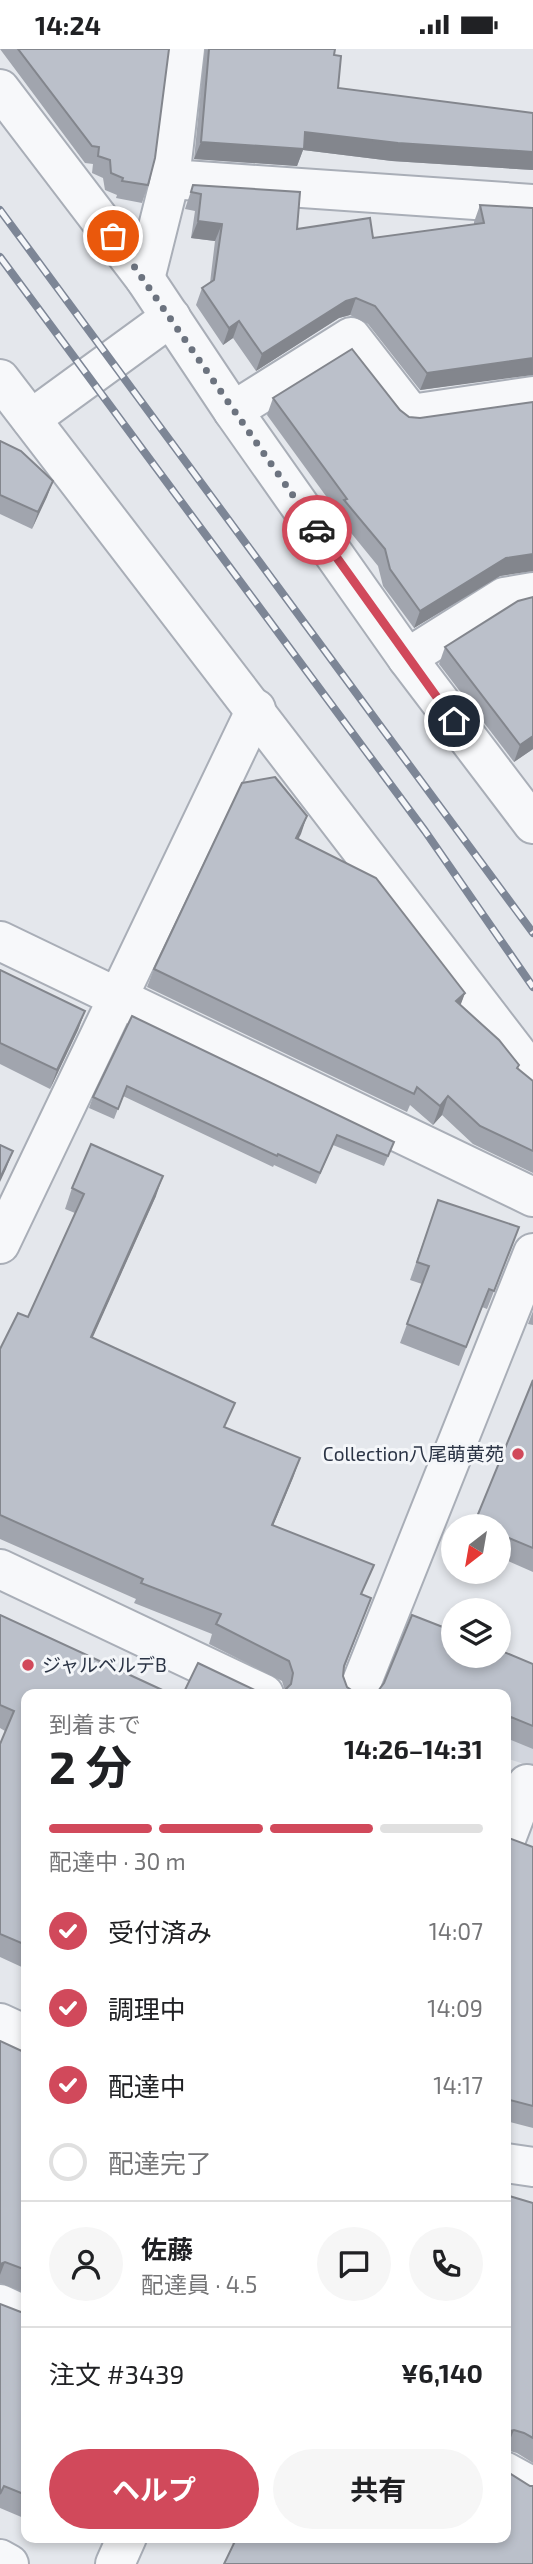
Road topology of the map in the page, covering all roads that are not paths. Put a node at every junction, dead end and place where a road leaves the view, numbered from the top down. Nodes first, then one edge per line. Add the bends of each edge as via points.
1 (185, 49) edge
2 (0, 89) edge
3 (170, 179) junction
4 (533, 204) edge
5 (145, 279) junction
6 (171, 317) junction
7 (533, 396) edge
8 (10, 399) edge
9 (233, 411) junction
10 (533, 592) edge
11 (407, 659) junction
12 (256, 709) junction
13 (533, 824) edge
14 (0, 941) edge
15 (117, 997) junction
16 (533, 1075) edge
17 (533, 1197) edge
18 (0, 1244) edge
19 (533, 1253) edge
20 (0, 1569) edge
21 (253, 1689) edge
22 (359, 1689) edge
23 (522, 1782) edge
24 (511, 1821) edge
25 (0, 2023) edge
26 (21, 2033) edge
27 (511, 2164) edge
28 (533, 2167) edge
29 (0, 2304) edge
30 (21, 2314) edge
31 (511, 2475) edge
32 (533, 2487) edge
33 (124, 2543) edge
34 (0, 2559) edge
35 (9, 2564) edge
36 (115, 2564) edge

1 - 3 street
2 - 5 street
3 - 4 street
3 - 5 street
5 - 6 street
6 - 8 street
6 - 9 street
7 - 9 street via 411,414 351,337
8 - 12 street
9 - 11 street
10 - 11 street via 504,597
11 - 13 street
12 - 15 street
12 - 16 street
14 - 15 street
15 - 17 street
15 - 18 street
19 - 22 street
20 - 21 street
23 - 24 street
25 - 26 street
27 - 28 street
29 - 30 street
31 - 32 street
33 - 36 street
34 - 35 street

